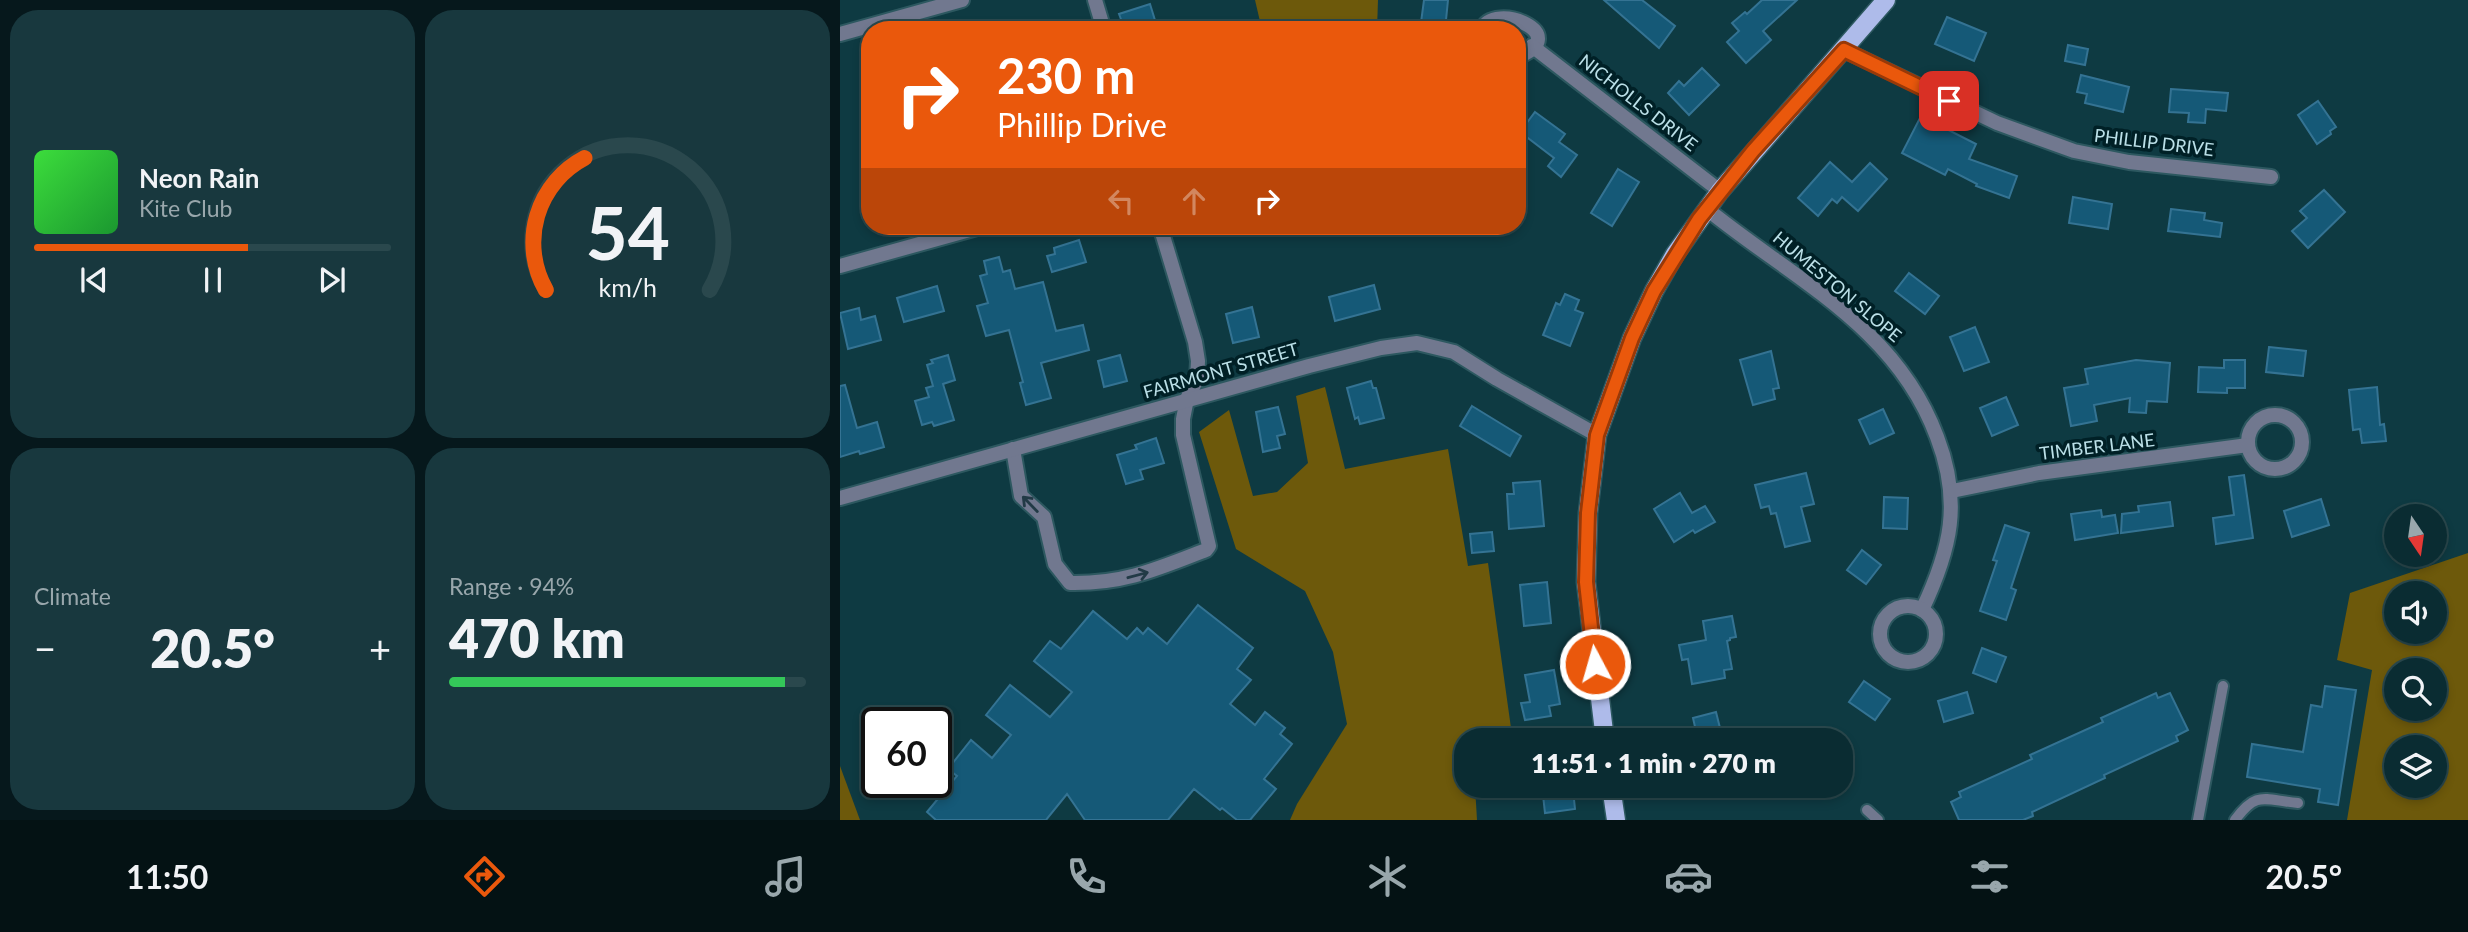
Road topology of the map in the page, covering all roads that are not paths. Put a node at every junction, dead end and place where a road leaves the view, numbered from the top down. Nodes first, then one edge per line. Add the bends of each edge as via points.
1 (962, 0) edge
2 (1095, 0) edge
3 (1886, 0) edge
4 (1506, 4) dead end
5 (1526, 9) dead end
6 (887, 21) edge
7 (1101, 21) edge
8 (1485, 21) edge
9 (861, 28) edge
10 (840, 34) edge
11 (1532, 46) junction
12 (1844, 50) junction
13 (1526, 53) edge
14 (2271, 177) dead end
15 (1720, 191) junction
16 (1707, 209) junction
17 (952, 235) edge
18 (1163, 235) edge
19 (840, 266) edge
20 (1187, 399) junction
21 (1597, 435) junction
22 (2248, 445) dead end
23 (1013, 449) junction
24 (1952, 491) junction
25 (840, 498) edge
26 (1922, 610) dead end
27 (2223, 685) dead end
28 (1604, 728) edge
29 (1613, 798) edge
30 (2298, 803) dead end
31 (1867, 810) dead end
32 (1616, 820) edge
33 (1878, 820) edge
34 (2198, 820) edge
35 (2235, 820) edge

1 - 6 street
2 - 7 street
3 - 12 main road
4 - 8 street via 1488,14
5 - 11 street via 1537,26
9 - 10 street
11 - 13 street
11 - 15 street, NICHOLLS DRIVE
12 - 14 street, PHILLIP DRIVE via 1997,123 2074,152
12 - 15 main road
15 - 16 main road
16 - 21 main road via 1654,291
16 - 24 street, HUMESTON SLOPE via 1802,279 1887,351 1927,411
17 - 19 street
18 - 20 street via 1197,351 1196,379
20 - 21 street, FAIRMONT STREET via 1381,348 1417,343 1454,352
20 - 23 street, FAIRMONT STREET
20 - 23 street via 1183,435 1209,546 1139,576 1070,583 1055,564 1044,517 1021,496
21 - 28 main road via 1586,582
22 - 24 street, TIMBER LANE via 2039,473
23 - 25 street, FAIRMONT STREET
24 - 26 street, HUMESTON SLOPE via 1945,549
27 - 34 lane
29 - 32 main road
30 - 35 lane via 2257,799
31 - 33 lane

